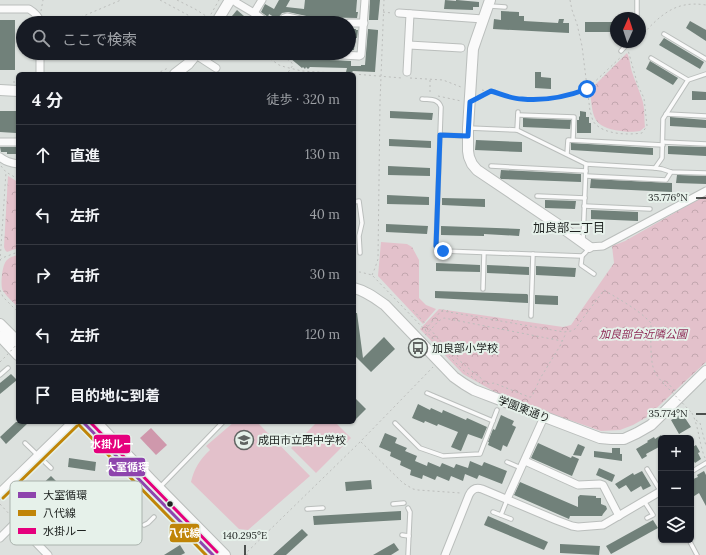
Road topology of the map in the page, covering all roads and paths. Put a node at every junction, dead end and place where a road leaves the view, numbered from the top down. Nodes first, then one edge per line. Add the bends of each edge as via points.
1 (43, 0) edge
2 (122, 0) edge
3 (160, 0) edge
4 (178, 0) edge
5 (219, 0) edge
6 (230, 0) edge
7 (233, 0) edge
8 (262, 0) edge
9 (365, 0) edge
10 (384, 0) edge
11 (570, 0) edge
12 (637, 0) edge
13 (488, 3) edge
14 (706, 5) edge
15 (505, 7) dead end
16 (0, 9) edge
17 (383, 12) junction
18 (636, 12) edge
19 (254, 13) junction
20 (399, 13) joint
21 (410, 14) junction
22 (36, 16) edge
23 (40, 16) edge
24 (84, 16) edge
25 (189, 16) edge
26 (205, 16) edge
27 (210, 16) edge
28 (220, 16) edge
29 (258, 16) edge
30 (483, 19) junction
31 (356, 23) edge
32 (364, 23) junction
33 (646, 31) edge
34 (664, 34) dead end
35 (409, 45) junction
36 (461, 48) dead end
37 (624, 48) edge
38 (628, 50) dead end
39 (621, 51) dead end
40 (623, 55) dead end
41 (356, 56) edge
42 (651, 58) dead end
43 (706, 59) edge
44 (40, 60) edge
45 (191, 60) edge
46 (205, 60) edge
47 (272, 60) edge
48 (288, 60) edge
49 (216, 68) dead end
50 (291, 68) junction
51 (40, 72) edge
52 (178, 72) edge
53 (288, 72) edge
54 (318, 72) edge
55 (408, 72) dead end
56 (356, 74) edge
57 (706, 74) edge
58 (381, 76) junction
59 (430, 80) junction
60 (688, 80) junction
61 (465, 88) dead end
62 (587, 89) junction
63 (0, 90) edge
64 (16, 90) edge
65 (482, 90) dead end
66 (491, 91) junction
67 (422, 99) dead end
68 (470, 102) junction
69 (666, 114) junction
70 (706, 116) edge
71 (517, 130) junction
72 (468, 132) junction
73 (440, 135) junction
74 (573, 140) junction
75 (0, 142) edge
76 (16, 142) edge
77 (663, 143) junction
78 (706, 144) edge
79 (567, 154) junction
80 (0, 157) edge
81 (16, 164) edge
82 (586, 164) junction
83 (0, 166) edge
84 (491, 166) dead end
85 (655, 168) junction
86 (586, 171) junction
87 (6, 172) junction
88 (671, 172) junction
89 (706, 173) edge
90 (586, 176) junction
91 (16, 178) edge
92 (706, 191) edge
93 (537, 196) dead end
94 (585, 198) junction
95 (356, 202) edge
96 (584, 206) junction
97 (650, 209) dead end
98 (586, 245) junction
99 (16, 253) edge
100 (360, 253) dead end
101 (484, 253) junction
102 (533, 254) junction
103 (582, 256) junction
104 (0, 261) edge
105 (356, 272) edge
106 (594, 274) dead end
107 (372, 275) junction
108 (356, 289) edge
109 (483, 289) dead end
110 (0, 290) edge
111 (16, 310) edge
112 (413, 310) dead end
113 (531, 316) dead end
114 (0, 324) edge
115 (428, 326) junction
116 (425, 330) junction
117 (431, 330) junction
118 (566, 332) junction
119 (428, 333) junction
120 (0, 336) edge
121 (16, 341) edge
122 (562, 341) junction
123 (16, 345) edge
124 (16, 353) edge
125 (439, 361) junction
126 (0, 362) edge
127 (8, 368) dead end
128 (706, 371) edge
129 (0, 375) edge
130 (481, 383) dead end
131 (426, 392) dead end
132 (497, 410) dead end
133 (544, 417) junction
134 (695, 419) junction
135 (493, 421) junction
136 (395, 423) dead end
137 (72, 424) edge
138 (85, 424) edge
139 (98, 424) edge
140 (221, 424) edge
141 (25, 442) dead end
142 (360, 442) junction
143 (706, 446) edge
144 (481, 451) junction
145 (485, 453) dead end
146 (38, 456) junction
147 (525, 461) junction
148 (507, 462) dead end
149 (706, 462) edge
150 (51, 468) dead end
151 (521, 468) junction
152 (647, 468) dead end
153 (692, 471) edge
154 (13, 481) edge
155 (10, 484) edge
156 (658, 486) edge
157 (157, 491) junction
158 (658, 493) edge
159 (0, 494) edge
160 (469, 495) junction
161 (507, 499) junction
162 (644, 501) junction
163 (404, 503) dead end
164 (0, 504) edge
165 (393, 504) dead end
166 (323, 508) dead end
167 (408, 508) dead end
168 (307, 509) dead end
169 (493, 512) dead end
170 (657, 512) dead end
171 (10, 514) edge
172 (653, 514) junction
173 (501, 515) junction
174 (619, 516) junction
175 (154, 517) dead end
176 (647, 518) dead end
177 (511, 519) dead end
178 (144, 525) dead end
179 (10, 528) edge
180 (402, 535) dead end
181 (409, 536) junction
182 (0, 538) edge
183 (691, 543) edge
184 (39, 545) edge
185 (48, 555) edge
186 (213, 555) edge
187 (225, 555) edge
188 (244, 555) edge
189 (246, 555) edge
190 (249, 555) edge
191 (408, 555) edge
192 (445, 555) edge
193 (698, 555) edge

1 - 23 path
2 - 24 path
3 - 25 path
4 - 26 path, bridge
5 - 27 path
6 - 28 street
7 - 19 street
8 - 19 street
9 - 32 street
10 - 17 path
11 - 62 path via 582,46
12 - 18 lane
13 - 15 lane
13 - 30 street
14 - 33 path via 680,5 662,15
16 - 22 street via 29,10
17 - 20 path
17 - 58 path
19 - 29 street
20 - 21 street
21 - 30 street
21 - 35 street
30 - 68 street via 474,49
31 - 32 street
32 - 41 street via 361,55
34 - 43 lane
35 - 36 street
35 - 55 street
37 - 39 lane
38 - 62 path via 644,98 647,126 642,133 628,134 599,127 593,121
40 - 62 path
42 - 60 lane
44 - 51 street
45 - 52 street
46 - 49 street
47 - 50 path
48 - 50 path via 293,65
50 - 53 path
50 - 54 path
56 - 58 path
57 - 60 lane
58 - 59 path
58 - 107 path via 378,259
59 - 61 path via 443,80
59 - 68 path via 430,94
60 - 69 lane
62 - 66 path via 552,98 529,99
63 - 64 street
65 - 66 path
66 - 68 path
67 - 73 lane via 440,103
68 - 72 street
69 - 70 lane
69 - 77 lane via 663,119
71 - 72 lane
71 - 74 lane via 518,114 574,118
71 - 79 lane
72 - 73 lane
72 - 98 street via 469,157 478,170
73 - 101 lane via 437,248 443,251
74 - 77 lane
74 - 79 lane via 568,140
75 - 76 street
77 - 78 lane
77 - 85 lane via 662,158
79 - 82 lane
80 - 81 street via 4,161
82 - 85 lane
82 - 86 lane
83 - 87 path
84 - 86 lane
85 - 88 lane
86 - 90 lane
87 - 91 path
87 - 104 path
88 - 89 lane
88 - 90 lane via 666,180
90 - 94 lane
92 - 98 street via 603,246
93 - 94 lane
94 - 96 lane
95 - 100 lane via 359,201 362,223 359,236
96 - 97 lane
96 - 98 lane
98 - 103 lane via 586,252
99 - 104 path
101 - 102 lane
101 - 109 lane
102 - 103 lane
102 - 113 lane
103 - 106 lane via 581,265
105 - 107 path
107 - 116 path
108 - 125 street, 学園東通り via 385,305
110 - 111 path via 3,297
112 - 115 path
114 - 121 street
115 - 116 path
115 - 117 path
115 - 118 path via 443,311
116 - 119 path
117 - 119 path
117 - 122 path via 444,318
117 - 122 path via 483,381 529,397 532,396
118 - 122 path
118 - 134 path, bridge via 575,329 604,290 633,308 651,323 653,367 659,379
119 - 130 path via 463,370
120 - 124 street
123 - 126 path, bridge
125 - 133 street, 学園東通り via 454,377 474,390
125 - 142 path
127 - 129 lane
128 - 133 street, 学園東通り via 651,425 624,438 600,438
131 - 135 lane
132 - 135 lane
133 - 147 street
134 - 143 path via 700,423
134 - 149 path
135 - 144 lane
136 - 144 lane via 420,448 443,456 480,454
137 - 146 street
138 - 157 street
139 - 157 street via 151,480
140 - 157 lane
141 - 146 lane
142 - 160 path via 403,483 413,489
142 - 188 path
144 - 145 lane
146 - 150 lane
146 - 154 street
147 - 151 street
147 - 174 street via 578,485 600,484
148 - 151 lane
149 - 153 lane
151 - 161 street
152 - 156 lane
155 - 159 street
157 - 186 street
157 - 187 street
158 - 162 street
160 - 161 street via 471,490 478,488
160 - 192 street
161 - 173 lane
161 - 174 street via 578,527 603,525
162 - 172 lane
162 - 174 street
163 - 165 lane
164 - 171 path
166 - 168 lane
167 - 181 lane
169 - 173 lane
170 - 172 lane
172 - 176 lane
173 - 177 lane
175 - 178 lane
179 - 182 street
180 - 181 lane
181 - 191 lane
183 - 193 lane
184 - 185 street
189 - 190 path

